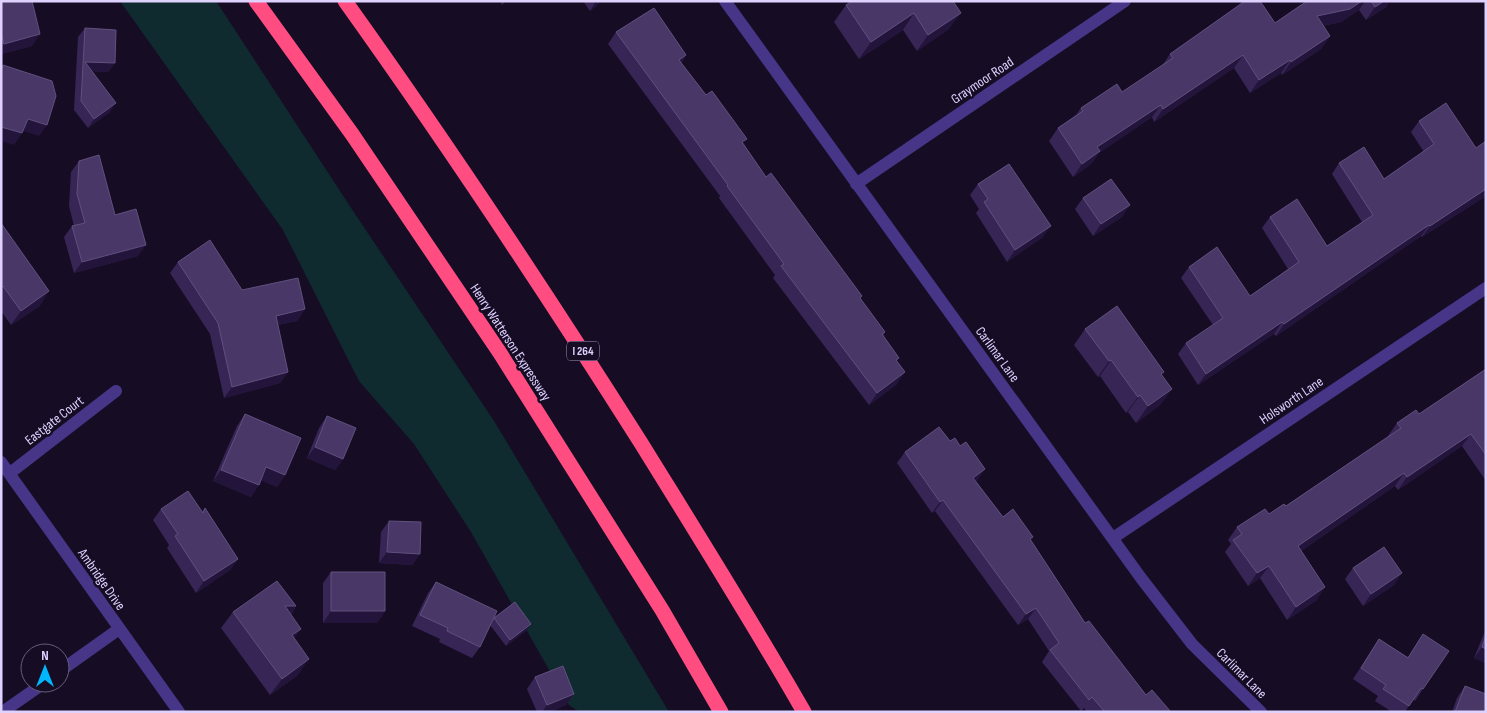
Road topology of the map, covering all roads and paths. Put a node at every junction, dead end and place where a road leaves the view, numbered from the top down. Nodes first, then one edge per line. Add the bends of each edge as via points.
1 (256, 1) edge
2 (345, 1) edge
3 (725, 1) edge
4 (1125, 1) edge
5 (856, 184) junction
6 (1486, 288) edge
7 (116, 391) dead end
8 (1, 462) edge
9 (10, 473) junction
10 (1113, 538) junction
11 (119, 629) junction
12 (70, 664) edge
13 (30, 693) edge
14 (4, 711) edge
15 (179, 712) edge
16 (721, 712) edge
17 (804, 712) edge
18 (1260, 712) edge

1 - 16 highway, Henry Watterson Expressway via 352,134 500,353 662,610
2 - 17 highway, I 264 via 561,316 714,559
3 - 5 street, Carlimar Lane
4 - 5 street, Graymoor Road
5 - 10 street, Carlimar Lane
6 - 10 street, Holsworth Lane
7 - 9 street, Eastgate Court
8 - 9 street, Ambridge Drive
9 - 11 street, Ambridge Drive
10 - 18 street, Carlimar Lane via 1192,644
11 - 12 street
11 - 15 street, Ambridge Drive
13 - 14 street

